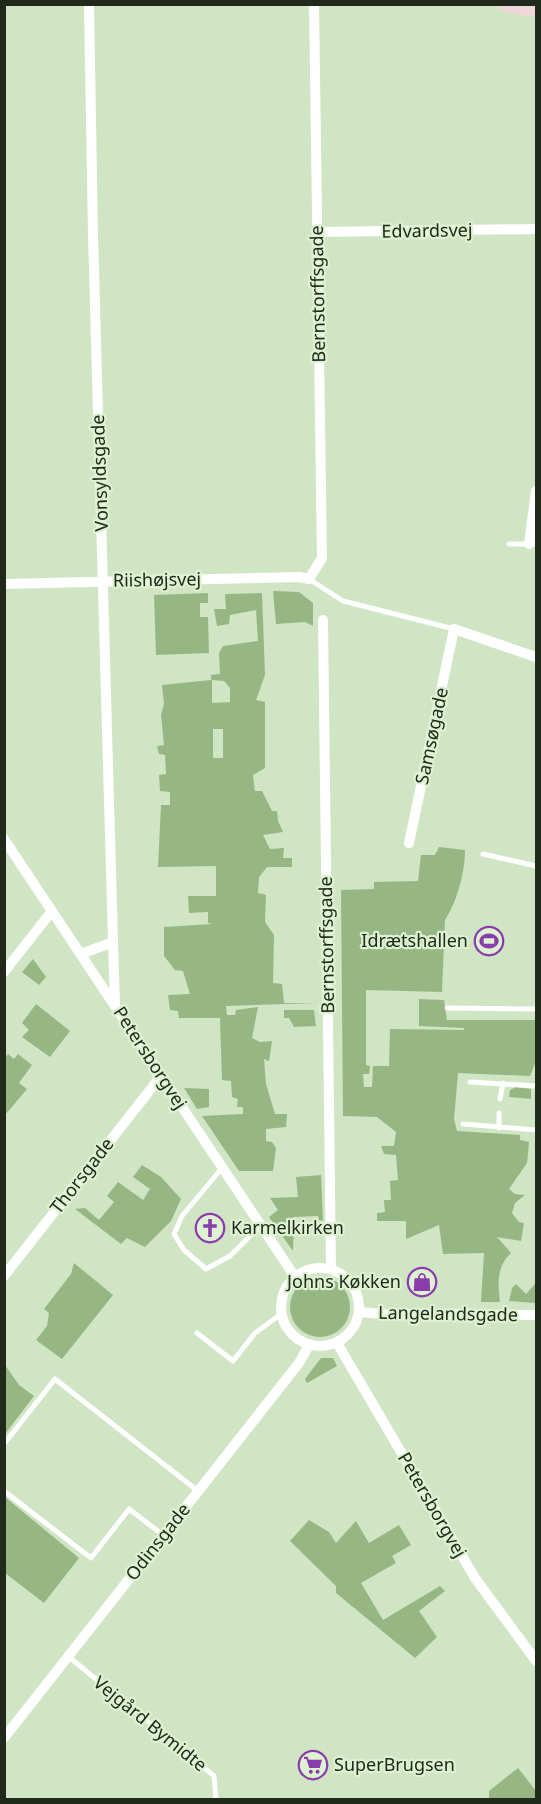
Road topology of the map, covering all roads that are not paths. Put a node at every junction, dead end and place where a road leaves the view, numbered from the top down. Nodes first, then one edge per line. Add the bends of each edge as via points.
1 (90, 4) edge
2 (314, 4) edge
3 (504, 4) edge
4 (537, 10) edge
5 (537, 229) edge
6 (317, 232) junction
7 (537, 490) edge
8 (508, 544) dead end
9 (533, 544) edge
10 (309, 579) junction
11 (103, 581) junction
12 (4, 584) edge
13 (323, 621) dead end
14 (454, 629) junction
15 (537, 657) edge
16 (4, 839) edge
17 (410, 843) dead end
18 (483, 854) dead end
19 (537, 866) edge
20 (52, 911) junction
21 (113, 942) junction
22 (81, 954) junction
23 (4, 972) edge
24 (115, 1005) junction
25 (447, 1008) dead end
26 (537, 1010) edge
27 (161, 1076) junction
28 (470, 1082) dead end
29 (503, 1083) junction
30 (537, 1086) edge
31 (500, 1098) dead end
32 (499, 1113) dead end
33 (463, 1124) dead end
34 (499, 1128) junction
35 (537, 1130) edge
36 (222, 1168) junction
37 (261, 1226) junction
38 (331, 1269) junction
39 (4, 1276) edge
40 (295, 1277) junction
41 (359, 1312) junction
42 (281, 1314) junction
43 (537, 1315) edge
44 (197, 1333) dead end
45 (337, 1343) junction
46 (309, 1345) junction
47 (4, 1444) edge
48 (4, 1491) edge
49 (198, 1491) junction
50 (163, 1535) junction
51 (69, 1657) junction
52 (537, 1660) edge
53 (9, 1723) edge
54 (4, 1738) edge
55 (216, 1800) edge

1 - 11 street, Vonsyldsgade
2 - 6 street, Bernstorffsgade
3 - 4 street
5 - 6 street, Edvardsvej
6 - 10 street, Bernstorffsgade via 322,558
7 - 9 street
8 - 9 lane
10 - 11 street, Riishøjsvej
10 - 14 lane via 344,601
11 - 12 street, Riishøjsvej
11 - 21 street, Vonsyldsgade
13 - 38 street, Bernstorffsgade
14 - 15 street
14 - 17 street, Samsøgade
16 - 20 street, Petersborgvej
18 - 19 lane
20 - 22 street, Petersborgvej
20 - 23 street
21 - 22 street
21 - 24 street, Vonsyldsgade
22 - 24 street, Petersborgvej
24 - 27 street, Petersborgvej
25 - 26 lane
27 - 36 street, Petersborgvej
27 - 39 street, Thorsgade
28 - 29 lane
29 - 30 lane
29 - 31 lane
32 - 34 lane
33 - 34 lane
34 - 35 lane
36 - 37 street, Petersborgvej
36 - 37 lane via 182,1216 174,1234 184,1250 206,1269 230,1256
37 - 40 street, Petersborgvej
38 - 40 street via 312,1269
38 - 41 street via 356,1290
40 - 42 street via 283,1293
41 - 43 street, Langelandsgade
41 - 45 street via 348,1335
42 - 44 lane via 255,1333 233,1361
42 - 46 street via 291,1333
45 - 46 street
45 - 52 street, Petersborgvej via 475,1578
46 - 49 street, Odinsgade
47 - 49 lane via 55,1379
48 - 50 lane via 91,1558 129,1509
49 - 50 street, Odinsgade
50 - 51 street, Odinsgade
51 - 53 street, Odinsgade
51 - 55 lane, Vejgård Bymidte via 214,1776
53 - 54 street, Odinsgade

